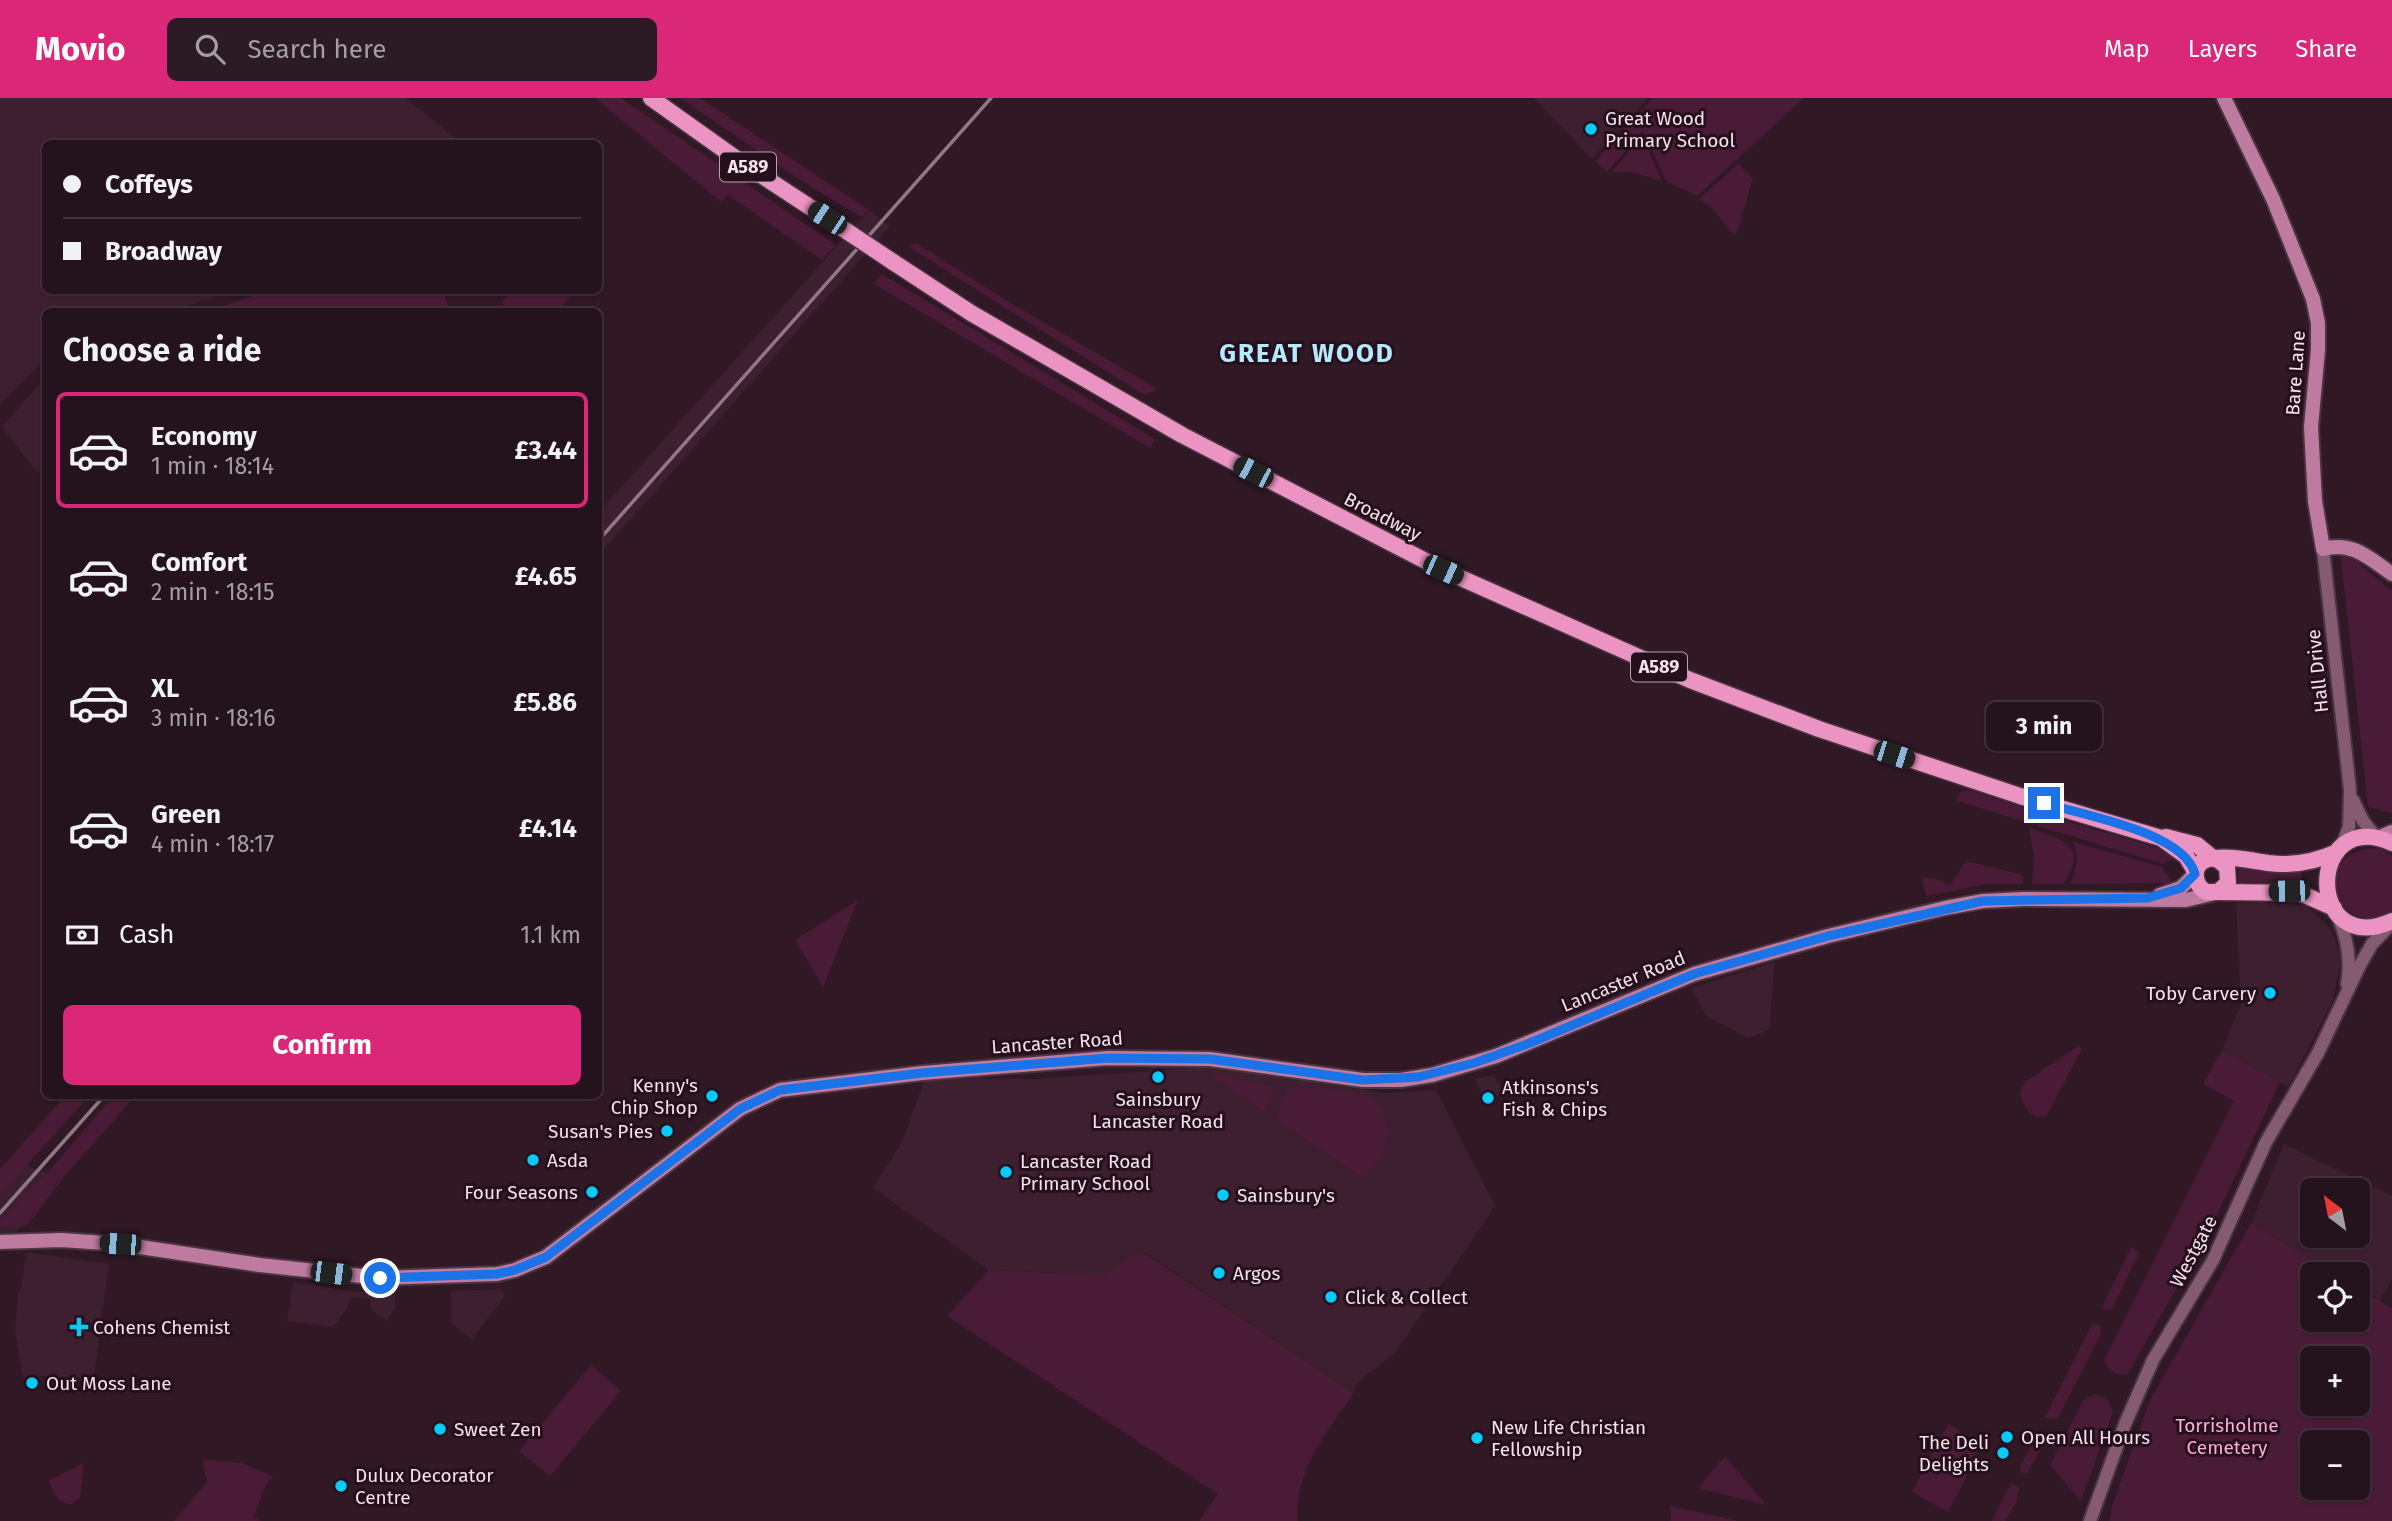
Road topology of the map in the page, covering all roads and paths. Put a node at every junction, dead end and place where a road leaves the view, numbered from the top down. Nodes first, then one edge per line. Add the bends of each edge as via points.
1 (651, 98) edge
2 (2224, 98) edge
3 (2323, 549) junction
4 (2392, 574) edge
5 (2350, 790) junction
6 (2161, 838) junction
7 (2385, 838) edge
8 (2339, 850) junction
9 (2216, 859) junction
10 (2195, 874) junction
11 (2217, 892) junction
12 (2148, 898) junction
13 (2334, 909) junction
14 (2392, 922) edge
15 (2342, 1005) junction
16 (3, 1241) edge
17 (2090, 1521) edge

1 - 6 main road, Broadway / A589, bridge via 971,313 1182,435 1443,570 1690,680 1819,729
2 - 3 main road, Bare Lane via 2273,199 2313,299 2318,350 2311,427
3 - 4 main road via 2353,548
3 - 5 street, Hall Drive
5 - 7 street, Hall Drive via 2362,821
5 - 8 street, Hall Drive via 2349,827
6 - 9 main road, Broadway / A589 via 2188,841
6 - 10 main road, Broadway / A589 via 2186,856
7 - 8 main road via 2354,840
8 - 9 main road via 2305,863
8 - 13 main road via 2330,862 2325,884
9 - 10 main road via 2202,862
9 - 11 main road via 2230,875
10 - 11 main road, A589 via 2202,890
10 - 12 main road, Lancaster Road via 2181,888
11 - 12 main road, Lancaster Road via 2186,900
11 - 13 main road, Lancaster Road via 2300,893
12 - 16 main road, Lancaster Road via 1983,901 1840,933 1694,974 1519,1047 1418,1077 1363,1080 1210,1059 1108,1058 780,1090 740,1109 546,1257 497,1274 380,1278 120,1244
13 - 14 main road, Lancaster Road via 2356,925
13 - 15 street, Westgate via 2349,950
14 - 15 street, Westgate via 2366,955
15 - 17 street, Westgate via 2266,1142 2213,1259 2142,1384

